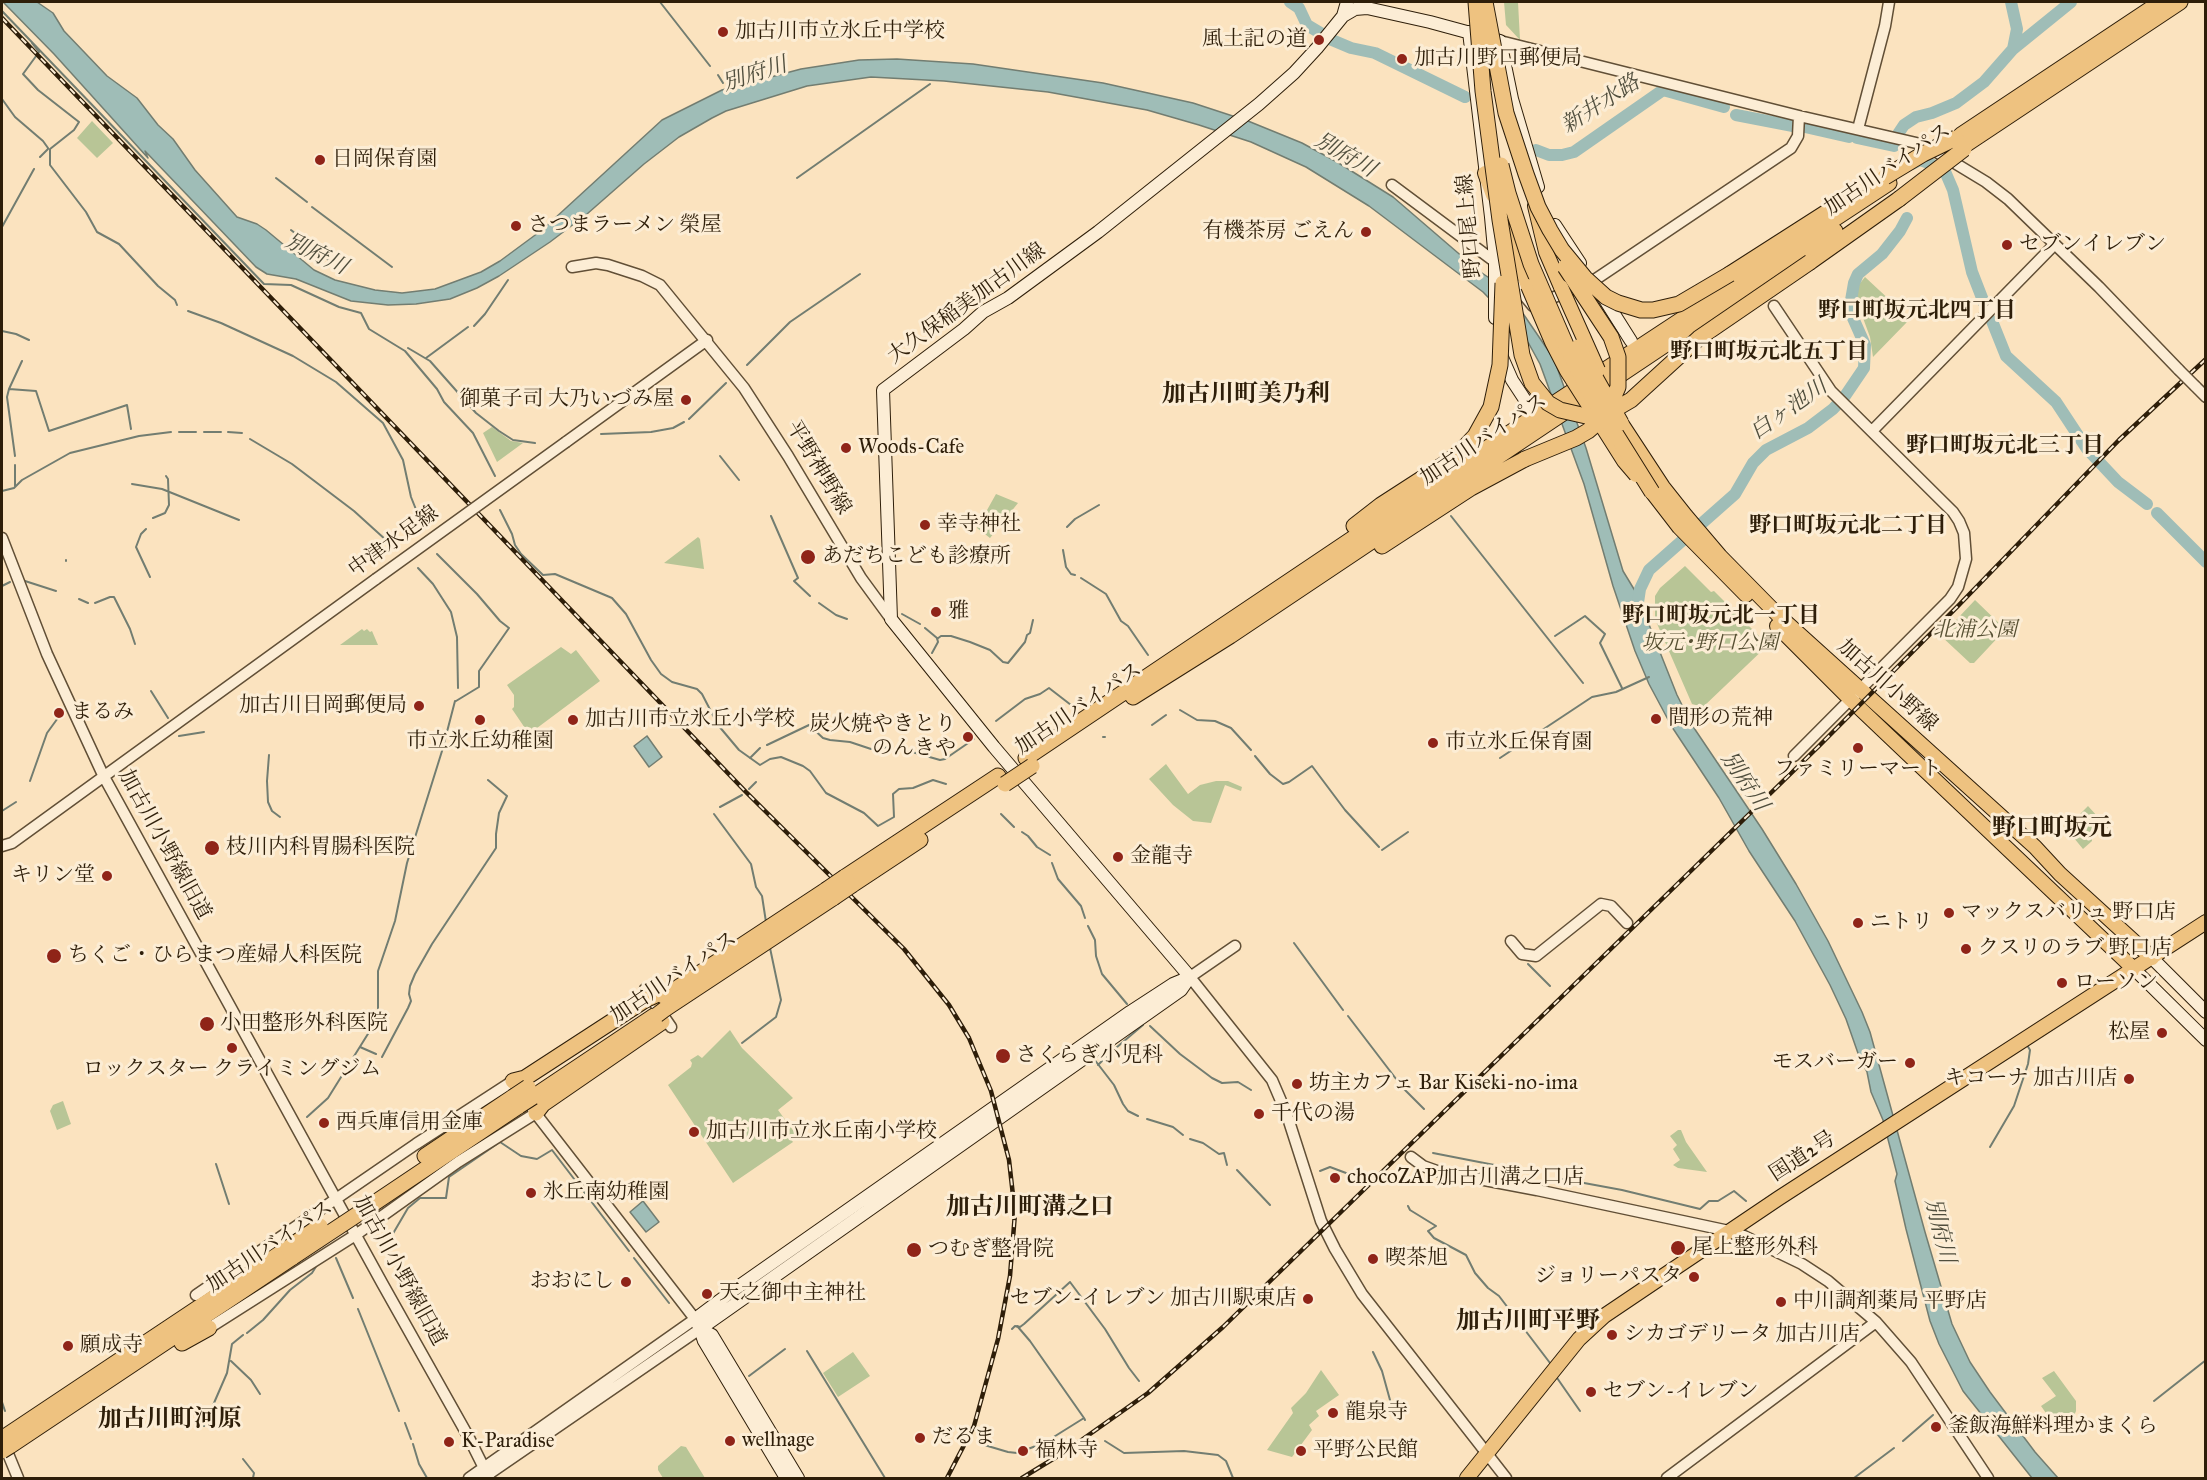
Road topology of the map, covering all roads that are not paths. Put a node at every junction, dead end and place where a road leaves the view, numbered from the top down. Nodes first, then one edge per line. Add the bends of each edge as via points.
1 (1347, 2) edge
2 (1476, 2) edge
3 (1485, 2) edge
4 (1889, 2) edge
5 (2161, 2) edge
6 (2180, 2) edge
7 (1364, 5) edge
8 (1343, 16) junction
9 (1469, 32) junction
10 (1500, 41) junction
11 (1479, 47) junction
12 (1799, 116) junction
13 (1858, 129) junction
14 (1961, 145) junction
15 (1525, 147) junction
16 (1485, 173) junction
17 (1392, 185) dead end
18 (1892, 188) junction
19 (1538, 207) junction
20 (1500, 220) junction
21 (2055, 244) junction
22 (1495, 260) junction
23 (572, 267) dead end
24 (1593, 281) junction
25 (1774, 306) dead end
26 (707, 340) junction
27 (1631, 341) dead end
28 (2205, 397) edge
29 (1542, 413) junction
30 (1621, 423) junction
31 (1872, 431) junction
32 (1652, 492) junction
33 (2, 538) edge
34 (1717, 560) junction
35 (1244, 610) junction
36 (891, 619) junction
37 (1230, 636) junction
38 (1856, 695) junction
39 (1794, 756) dead end
40 (1029, 762) junction
41 (103, 775) junction
42 (2, 846) edge
43 (848, 881) junction
44 (2205, 922) edge
45 (1627, 923) dead end
46 (1512, 941) dead end
47 (1234, 945) dead end
48 (2152, 958) junction
49 (2134, 969) junction
50 (1190, 977) junction
51 (655, 1010) junction
52 (2205, 1012) edge
53 (2205, 1040) edge
54 (513, 1081) junction
55 (536, 1113) junction
56 (1411, 1157) dead end
57 (337, 1199) junction
58 (355, 1202) junction
59 (1729, 1231) junction
60 (357, 1234) junction
61 (196, 1295) joint
62 (1876, 1322) junction
63 (698, 1324) junction
64 (209, 1328) joint
65 (40, 1426) junction
66 (3, 1438) edge
67 (2, 1451) edge
68 (1487, 1454) junction
69 (488, 1475) edge
70 (18, 1479) edge
71 (469, 1479) edge
72 (786, 1479) edge
73 (798, 1479) edge
74 (1467, 1479) edge
75 (1506, 1479) edge
76 (1666, 1479) edge
77 (1988, 1479) edge

1 - 8 main road, 大久保稲美加古川線
2 - 11 highway, bridge
3 - 19 highway, bridge via 1506,112
3 - 30 highway, bridge via 1500,118 1527,221 1575,339
4 - 13 street
5 - 14 highway, 加古川バイパス
6 - 14 highway, 加古川バイパス
7 - 8 main road
7 - 9 main road
8 - 36 main road, 大久保稲美加古川線 via 1294,74 1246,114 1098,232 983,312 883,390
9 - 10 main road
9 - 16 main road, 野口尾上線
10 - 12 street
10 - 15 main road
11 - 20 highway, bridge
11 - 32 highway, bridge via 1508,193 1532,264 1587,388
12 - 13 street
12 - 24 street via 1798,136 1791,148
13 - 21 street via 1926,145 1986,182
14 - 18 highway, 加古川バイパス, bridge
15 - 24 main road via 1546,209
15 - 30 main road, 加古川小野線, bridge via 1546,252
16 - 22 main road, 野口尾上線
16 - 32 main road, 加古川小野線, bridge via 1528,286 1567,371 1624,462
17 - 22 street
18 - 19 highway, bridge via 1820,216 1679,304 1653,310 1630,308 1606,297 1562,249
18 - 20 highway, bridge via 1810,262 1699,338 1631,400 1598,416 1560,410 1532,383 1526,370
18 - 29 highway, 加古川バイパス via 1575,398
19 - 37 highway, bridge via 1567,270 1611,337 1618,357 1618,387 1602,419 1576,438 1502,471 1353,565
20 - 35 highway, bridge via 1500,365 1495,395 1475,436 1446,463 1381,505
21 - 28 street, bridge
21 - 31 street
22 - 24 street via 1533,306
22 - 29 main road, 野口尾上線 via 1495,335 1502,360 1512,380
23 - 26 street, 平野神野線 via 596,263 656,282
24 - 27 main road
25 - 31 street via 1831,391
26 - 36 street, 平野神野線 via 754,403 861,578
26 - 41 street, 中津水足線, bridge
29 - 35 highway, 加古川バイパス
29 - 37 highway, 加古川バイパス
30 - 34 main road, 加古川小野線
31 - 38 street via 1959,520 1966,559 1950,599
32 - 34 main road, 加古川小野線 via 1679,527
33 - 41 street, 加古川小野線旧道 via 47,654
34 - 38 main road, 加古川小野線
35 - 40 highway, 加古川バイパス
36 - 50 main road via 998,752
37 - 40 highway, 加古川バイパス
38 - 39 street
38 - 48 main road, 加古川小野線 via 2035,847
38 - 49 main road, 加古川小野線
40 - 43 highway, 加古川バイパス, bridge
41 - 42 street, 中津水足線 via 12,843
41 - 57 street, 加古川小野線旧道
43 - 51 highway, 加古川バイパス, bridge via 714,977
43 - 51 highway, 加古川バイパス, bridge via 682,984
44 - 48 main road, 国道2号
45 - 46 street via 1611,906 1601,904 1536,956 1522,954
47 - 50 street
48 - 49 main road, 国道2号
48 - 52 main road
49 - 53 main road
49 - 59 main road, 国道2号
50 - 63 main road via 1178,992
50 - 68 street via 1272,1080 1321,1221 1362,1294
51 - 54 highway
51 - 55 highway
51 - 58 highway, 加古川バイパス, bridge
54 - 55 street
54 - 58 street via 416,1144
55 - 60 street via 458,1162
55 - 63 street
56 - 59 street via 1437,1171
57 - 58 street
57 - 60 street, 加古川小野線旧道
57 - 61 street
58 - 65 highway, 加古川バイパス, bridge
58 - 66 highway, 加古川バイパス, bridge
59 - 62 street via 1802,1264
59 - 68 main road, 国道2号 via 1599,1319
60 - 64 street
60 - 69 street, 加古川小野線旧道
61 - 66 highway via 187,1305 75,1379
62 - 76 street
62 - 77 street via 1911,1362
63 - 69 street
63 - 72 main road via 704,1341
63 - 73 main road via 712,1335
64 - 65 highway via 92,1403
65 - 67 highway, 加古川バイパス
66 - 70 street
68 - 74 main road, 国道2号
68 - 75 street
69 - 71 street

